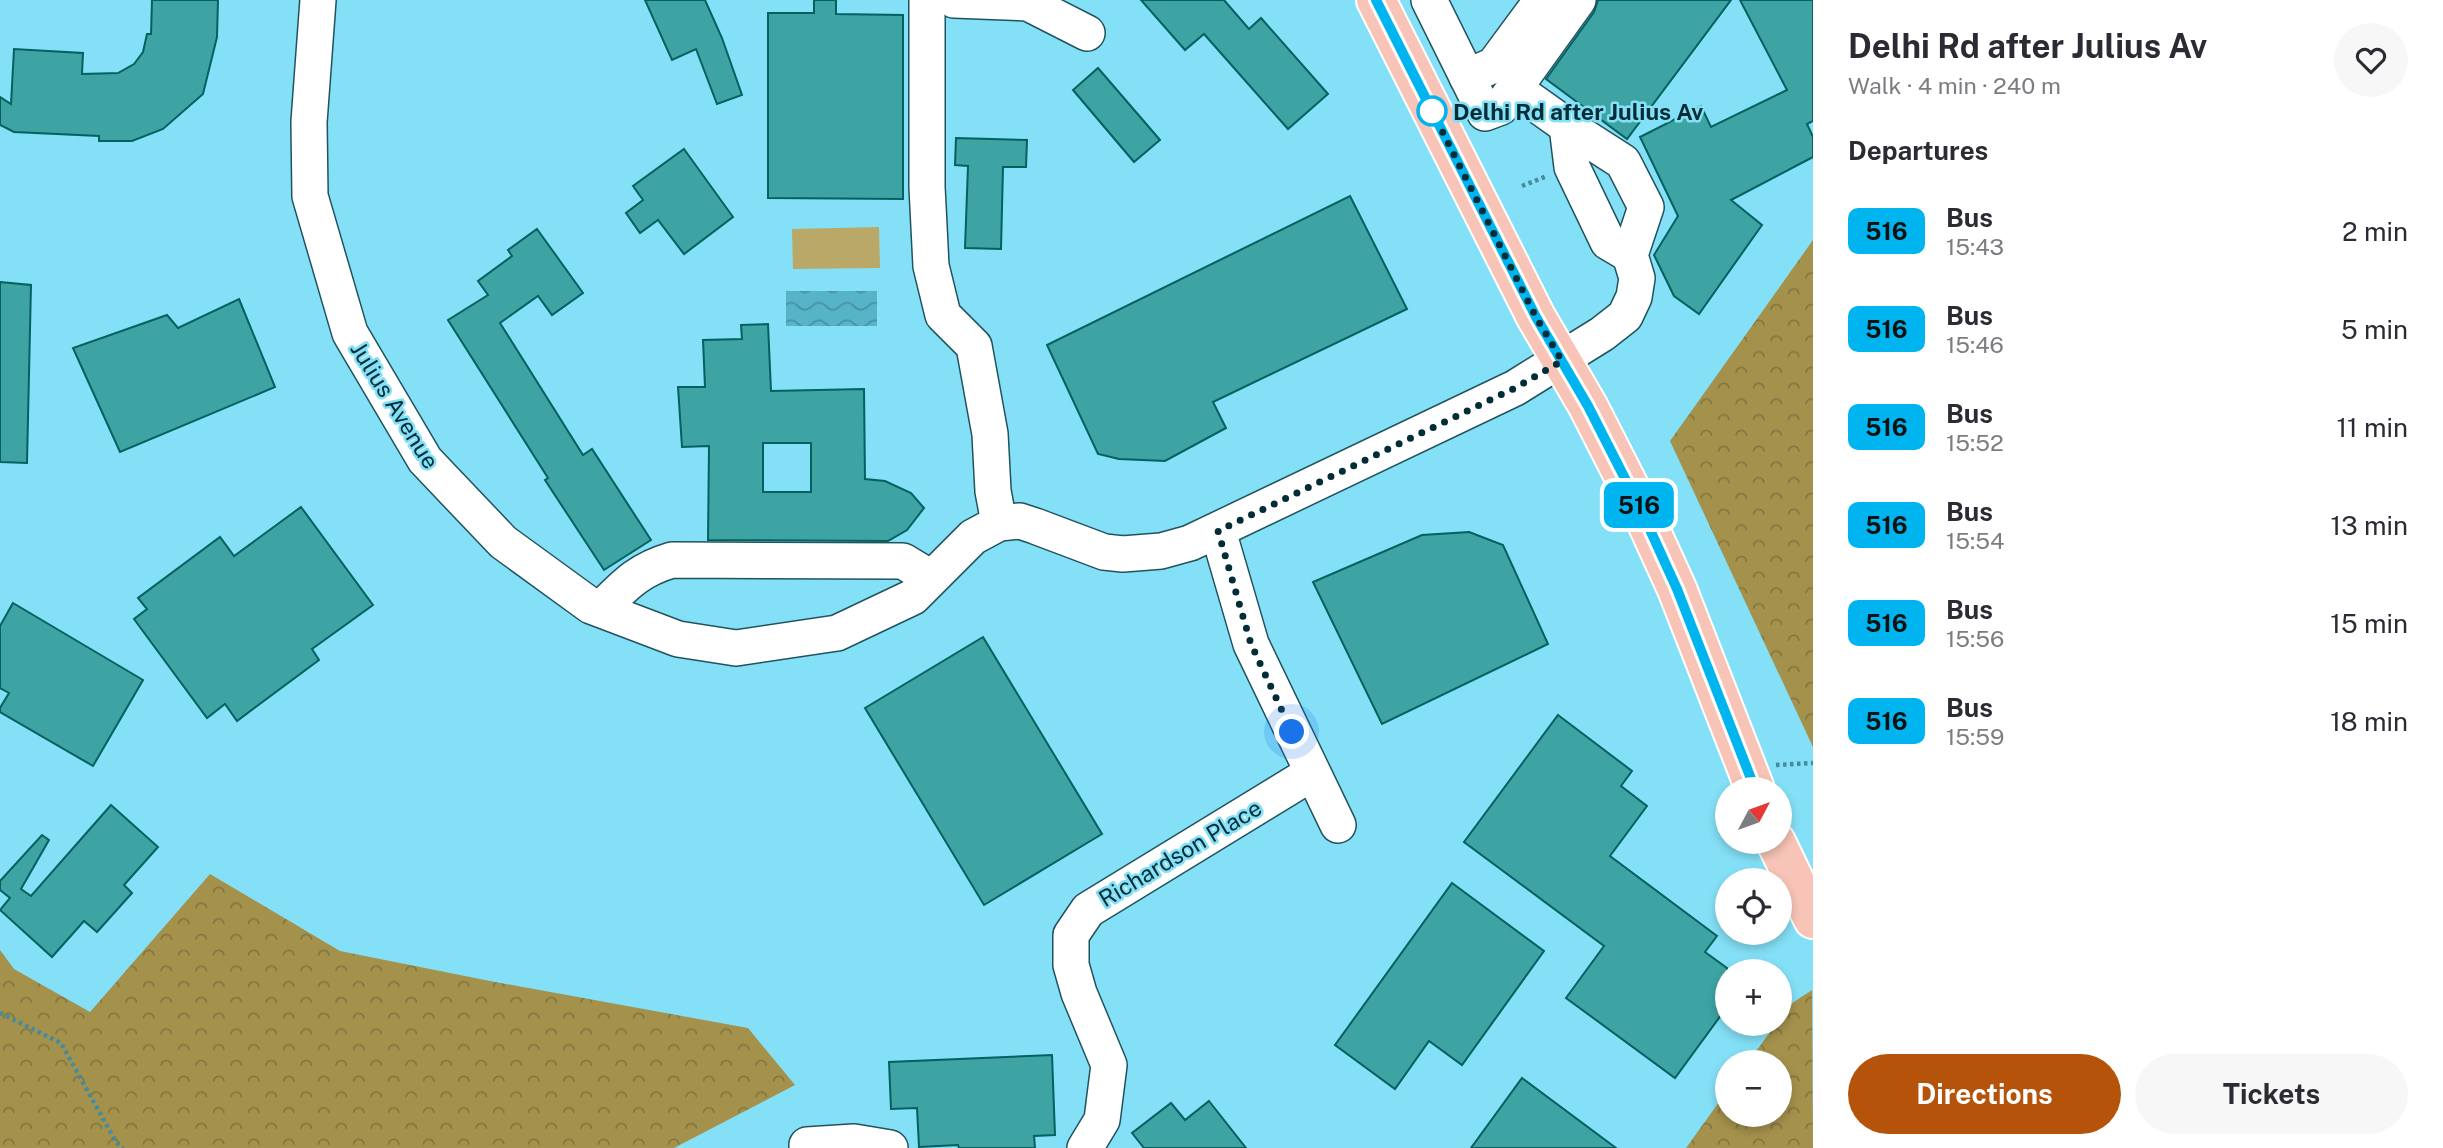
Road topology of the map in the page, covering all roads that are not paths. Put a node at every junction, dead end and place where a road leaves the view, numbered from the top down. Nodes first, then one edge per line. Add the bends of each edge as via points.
1 (318, 0) edge
2 (927, 0) edge
3 (954, 0) edge
4 (1376, 0) edge
5 (1429, 0) edge
6 (1542, 0) edge
7 (1578, 0) edge
8 (1087, 33) dead end
9 (1467, 77) junction
10 (1515, 89) junction
11 (1567, 126) junction
12 (1630, 255) junction
13 (1562, 361) junction
14 (999, 523) junction
15 (1218, 531) junction
16 (931, 578) junction
17 (601, 609) junction
18 (1312, 773) junction
19 (1750, 777) edge
20 (1338, 825) dead end
21 (1782, 854) edge
22 (1813, 919) edge
23 (807, 1144) dead end
24 (854, 1145) edge
25 (890, 1148) edge
26 (1085, 1148) edge

1 - 17 street, Julius Avenue via 309,121 310,197 350,334 425,460 503,542
2 - 14 street via 915,185 943,315 974,346 990,434
3 - 8 street via 1028,3
4 - 13 main road
5 - 9 street
6 - 9 street via 1494,65
7 - 10 street
9 - 10 street via 1485,113 1501,107
10 - 11 street
11 - 12 street via 1572,167 1608,242
11 - 12 street via 1623,162 1646,207
12 - 13 street via 1637,278 1625,316
13 - 15 street
13 - 19 main road via 1672,578
14 - 15 street via 1020,522 1104,552 1123,554 1178,547
14 - 16 street, Julius Avenue via 973,537
15 - 18 street via 1251,644
16 - 17 street via 903,561 672,559 650,566
16 - 17 street, Julius Avenue via 913,597 837,632 736,648 678,639
18 - 20 street
18 - 26 street, Richardson Place via 1110,895 1088,910 1071,935 1071,965 1079,993 1109,1065 1102,1120
21 - 22 main road
23 - 24 street
24 - 25 street

